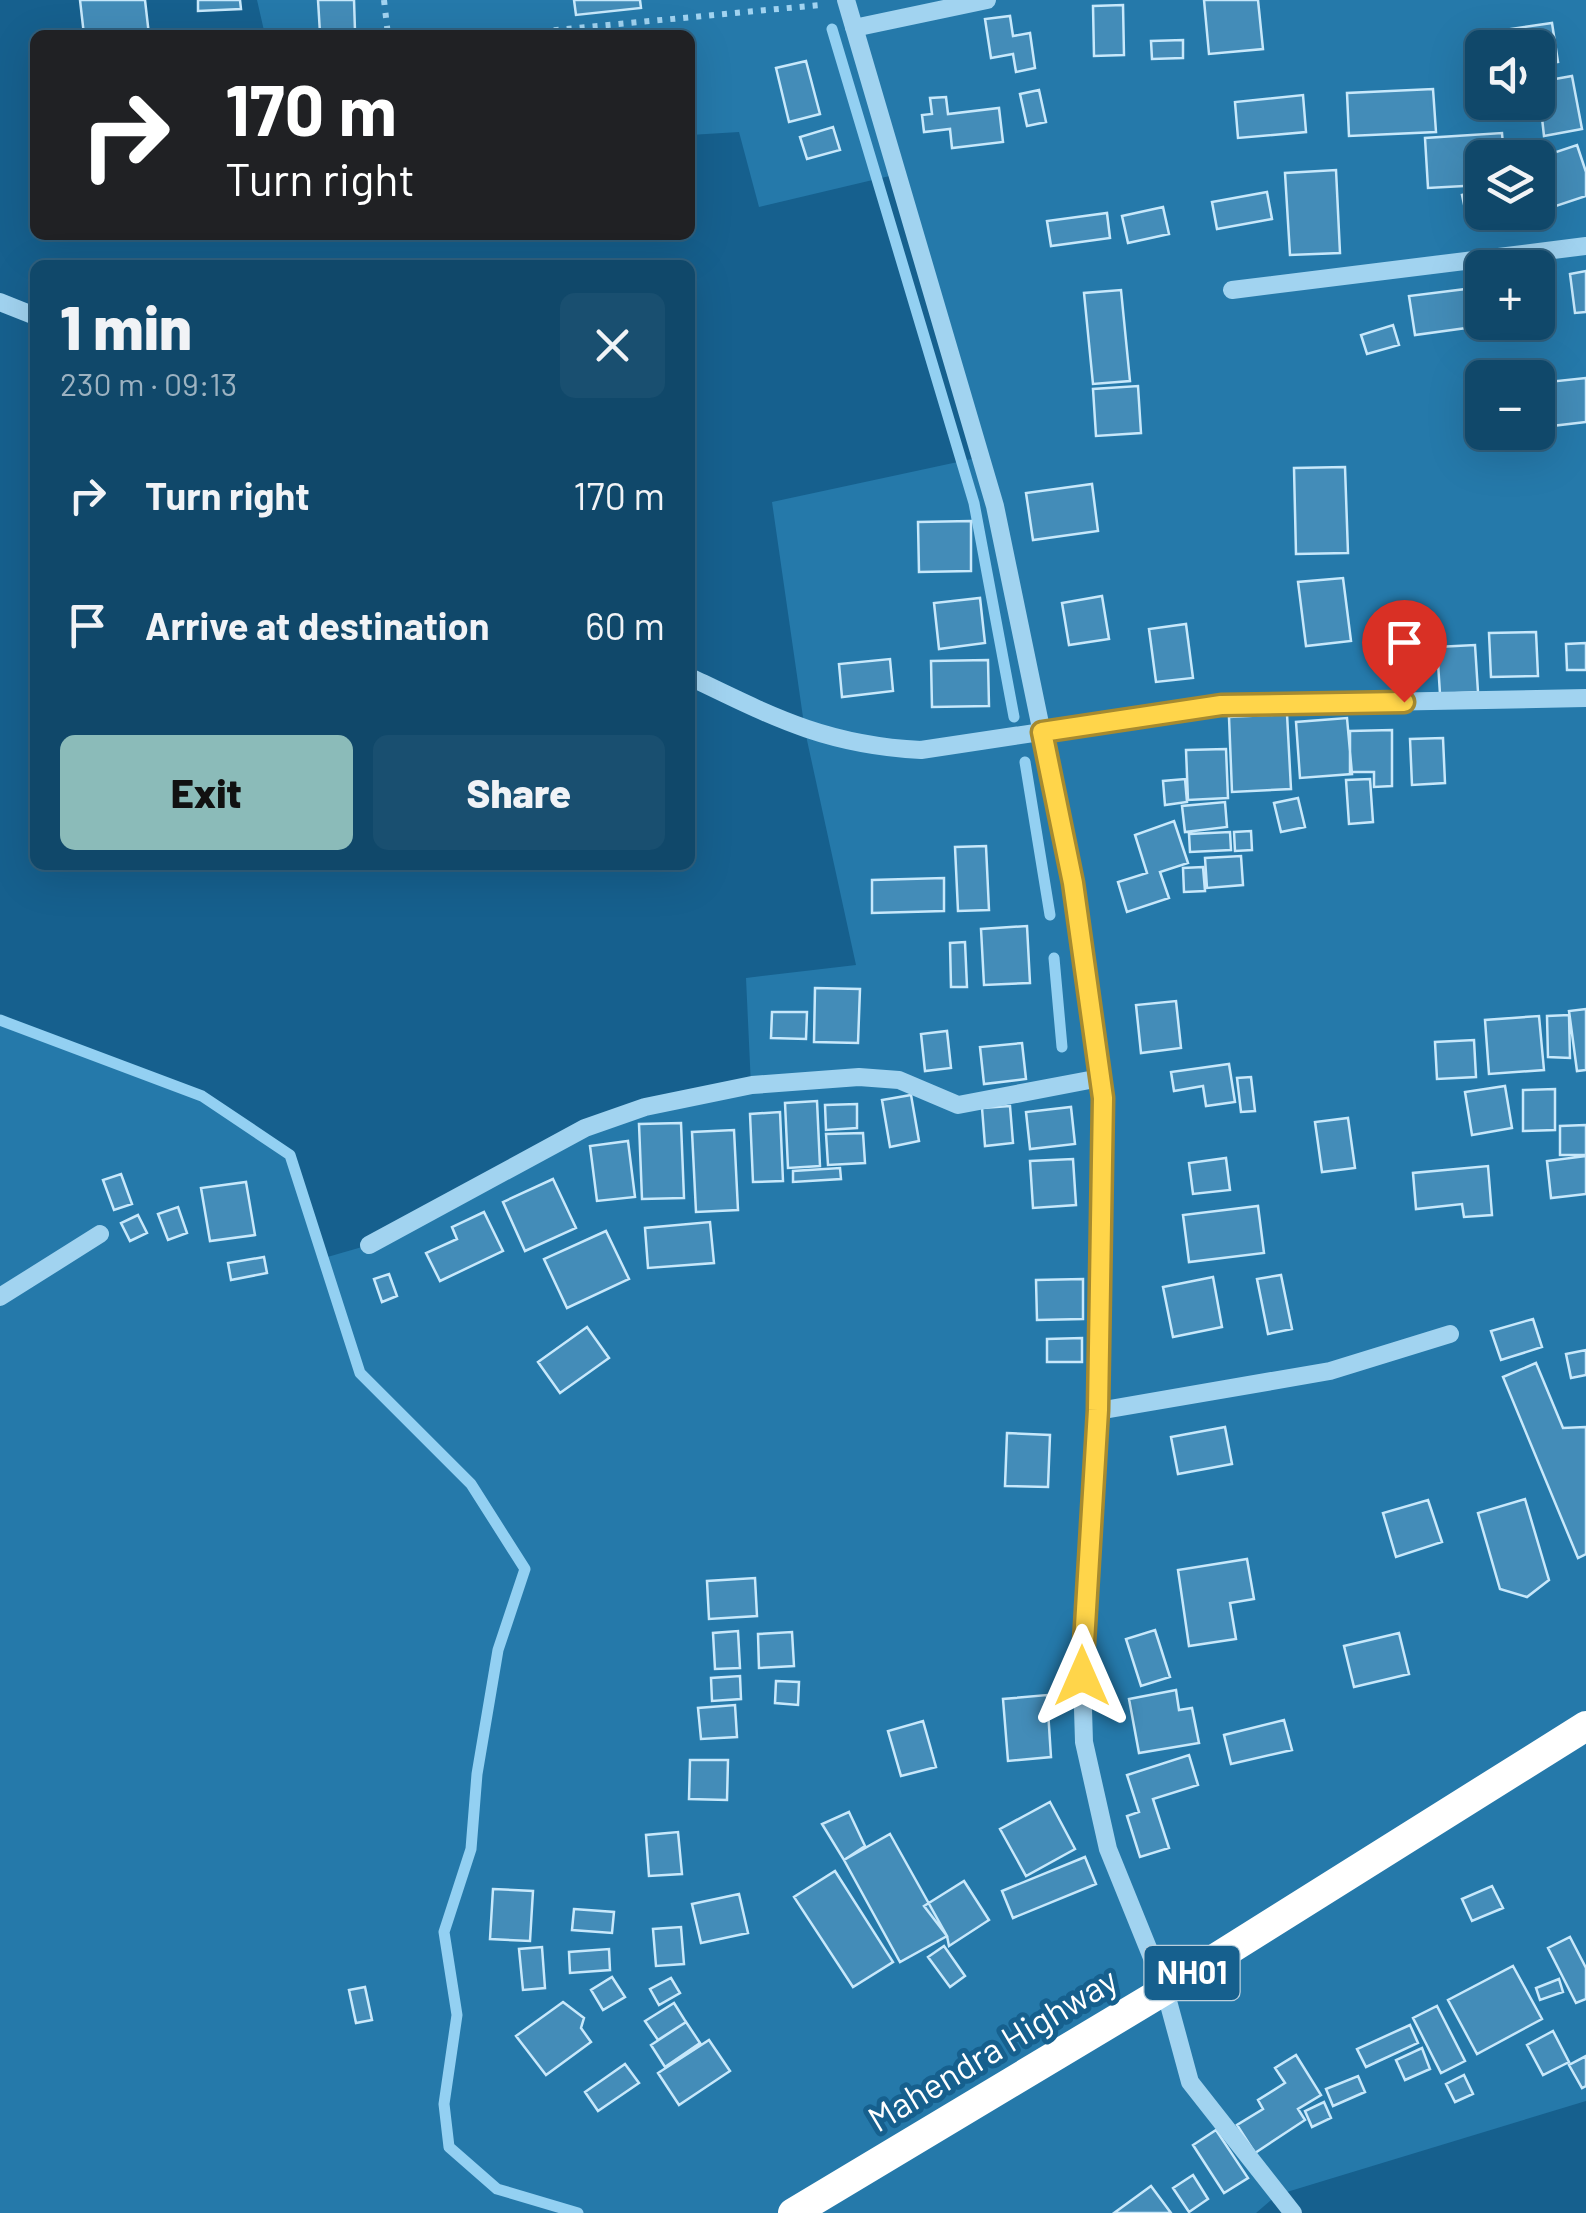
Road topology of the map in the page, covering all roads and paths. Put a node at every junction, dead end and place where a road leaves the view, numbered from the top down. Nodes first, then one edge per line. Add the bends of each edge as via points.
1 (384, 0) edge
2 (987, 0) edge
3 (846, 1) edge
4 (854, 28) junction
5 (387, 30) edge
6 (553, 30) edge
7 (1586, 246) edge
8 (1232, 290) dead end
9 (0, 302) edge
10 (30, 314) edge
11 (695, 679) edge
12 (1586, 698) edge
13 (1042, 732) junction
14 (1100, 1078) junction
15 (100, 1234) dead end
16 (369, 1246) dead end
17 (0, 1296) edge
18 (1450, 1334) dead end
19 (1098, 1410) junction
20 (1586, 1726) edge
21 (1165, 1990) junction
22 (793, 2213) edge
23 (1293, 2213) edge

1 - 5 path
2 - 4 street
3 - 4 street
3 - 6 path
4 - 13 street via 994,506
7 - 8 street
9 - 10 street
11 - 13 street via 805,732 879,748 921,750
12 - 13 street via 1221,705
13 - 14 street via 1073,883
14 - 16 street via 958,1104 900,1080 858,1077 752,1086 645,1106 585,1128
14 - 19 street
15 - 17 street
18 - 19 street via 1330,1371
19 - 21 street via 1081,1643 1084,1742 1108,1849
20 - 21 highway, Mahendra Highway / NH01
21 - 22 highway, Mahendra Highway / NH01
21 - 23 street via 1190,2082

